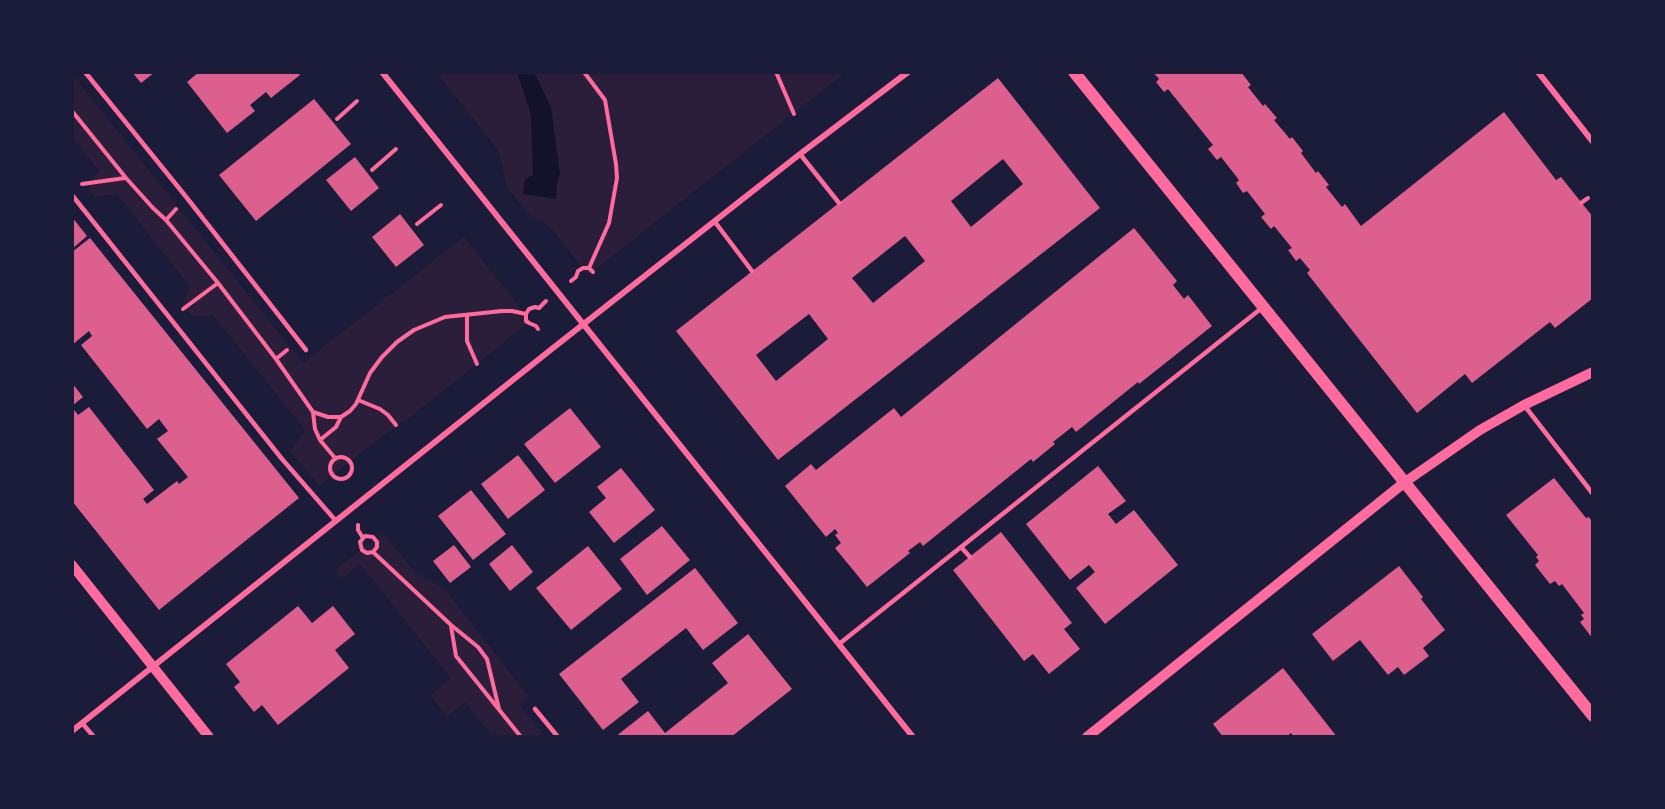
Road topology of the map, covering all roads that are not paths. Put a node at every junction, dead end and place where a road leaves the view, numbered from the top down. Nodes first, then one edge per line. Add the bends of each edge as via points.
1 (85, 72) edge
2 (382, 72) edge
3 (908, 72) edge
4 (1074, 72) edge
5 (1538, 72) edge
6 (1593, 142) edge
7 (800, 154) junction
8 (72, 195) edge
9 (839, 203) dead end
10 (715, 222) junction
11 (752, 271) dead end
12 (1263, 307) junction
13 (583, 324) junction
14 (306, 350) dead end
15 (1593, 372) edge
16 (1524, 405) junction
17 (1405, 482) junction
18 (1593, 494) edge
19 (336, 521) junction
20 (962, 547) junction
21 (970, 557) dead end
22 (72, 565) edge
23 (839, 644) junction
24 (153, 666) junction
25 (535, 709) dead end
26 (1593, 716) edge
27 (82, 723) junction
28 (72, 731) edge
29 (94, 737) edge
30 (209, 737) edge
31 (558, 737) edge
32 (913, 737) edge
33 (1087, 737) edge

1 - 14 lane
2 - 13 street
3 - 7 street
4 - 12 main road
5 - 6 street
7 - 9 lane
7 - 10 street
8 - 19 lane
10 - 11 lane
10 - 13 street
12 - 17 main road
12 - 20 lane
13 - 19 street
13 - 23 street
15 - 16 street
16 - 17 street
16 - 18 lane
17 - 26 main road
17 - 33 street
19 - 24 street
20 - 21 lane
20 - 23 lane
22 - 24 street
23 - 32 street
24 - 27 street
24 - 30 street
25 - 31 lane
27 - 28 street
27 - 29 lane

